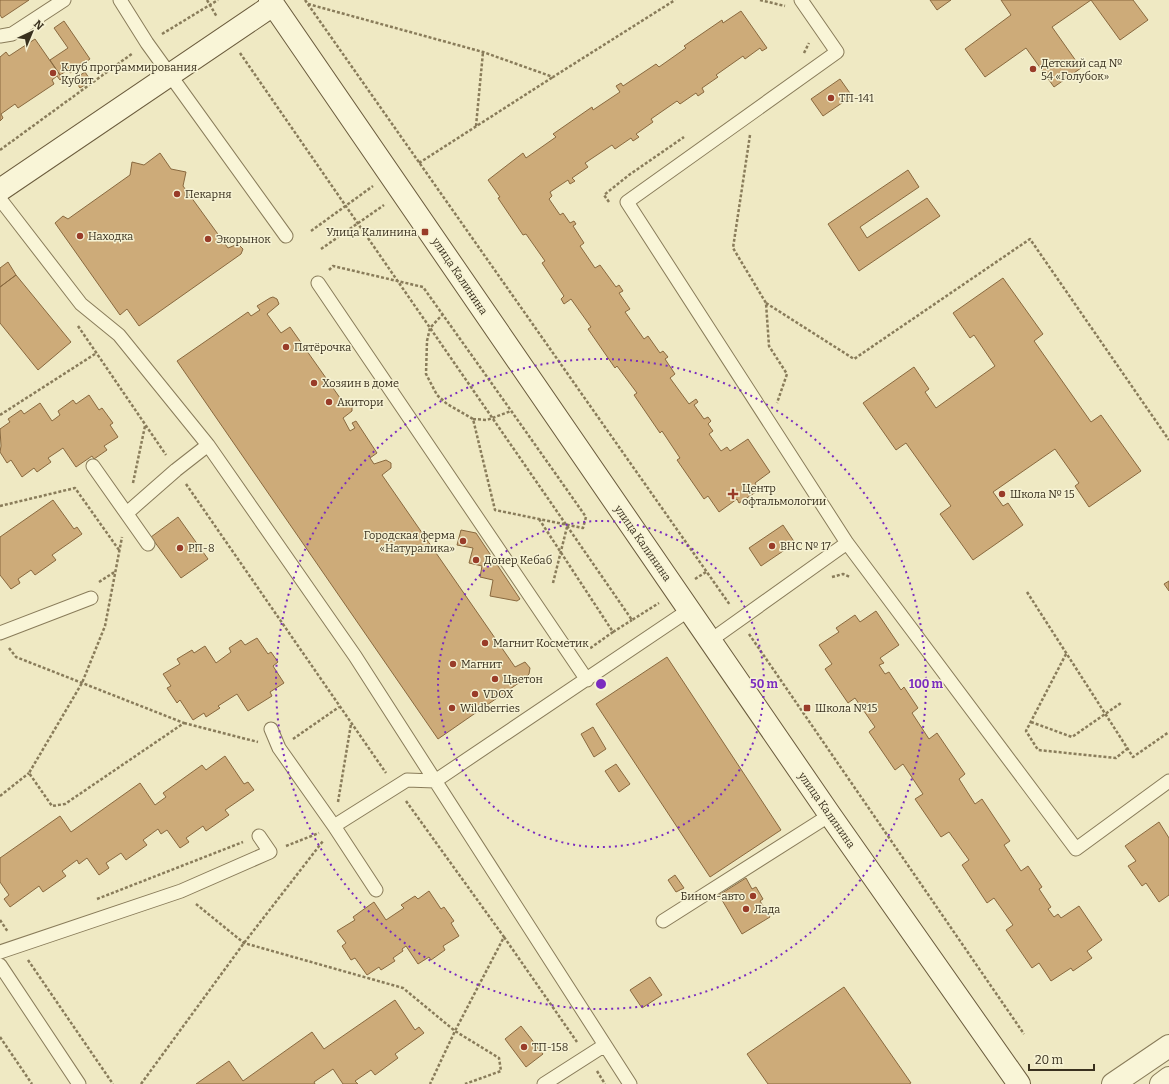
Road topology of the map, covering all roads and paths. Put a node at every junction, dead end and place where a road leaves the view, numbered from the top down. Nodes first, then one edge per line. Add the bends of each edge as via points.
1 (64, 0) edge
2 (120, 0) edge
3 (207, 0) edge
4 (218, 0) edge
5 (304, 0) edge
6 (675, 0) edge
7 (760, 0) edge
8 (272, 2) edge
9 (307, 4) junction
10 (796, 4) edge
11 (210, 5) junction
12 (0, 36) edge
13 (227, 36) junction
14 (807, 36) dead end
15 (147, 43) junction
16 (483, 52) junction
17 (802, 57) dead end
18 (172, 75) junction
19 (553, 77) junction
20 (748, 116) junction
21 (476, 126) junction
22 (687, 136) dead end
23 (0, 150) edge
24 (419, 163) junction
25 (374, 185) dead end
26 (0, 190) edge
27 (0, 199) edge
28 (388, 203) dead end
29 (345, 206) junction
30 (613, 208) dead end
31 (358, 224) junction
32 (311, 231) dead end
33 (286, 236) dead end
34 (321, 249) dead end
35 (398, 281) junction
36 (318, 283) joint
37 (766, 303) junction
38 (443, 314) junction
39 (75, 320) dead end
40 (430, 328) junction
41 (95, 354) junction
42 (511, 411) junction
43 (0, 415) edge
44 (492, 418) junction
45 (473, 419) junction
46 (770, 423) junction
47 (145, 426) junction
48 (1169, 440) edge
49 (208, 445) junction
50 (93, 466) dead end
51 (176, 470) junction
52 (0, 506) edge
53 (127, 513) junction
54 (539, 519) junction
55 (568, 526) junction
56 (847, 543) junction
57 (148, 544) dead end
58 (120, 550) junction
59 (561, 553) junction
60 (706, 572) junction
61 (827, 580) dead end
62 (856, 581) dead end
63 (553, 583) dead end
64 (676, 591) junction
65 (1027, 592) dead end
66 (91, 598) dead end
67 (735, 602) dead end
68 (730, 605) junction
69 (689, 610) junction
70 (632, 620) junction
71 (740, 620) junction
72 (756, 630) dead end
73 (613, 632) junction
74 (0, 633) edge
75 (750, 634) junction
76 (711, 640) junction
77 (8, 646) dead end
78 (589, 649) dead end
79 (1067, 654) junction
80 (587, 680) junction
81 (82, 683) junction
82 (1121, 704) dead end
83 (339, 707) junction
84 (1106, 715) junction
85 (1031, 722) junction
86 (184, 723) junction
87 (351, 724) junction
88 (271, 729) dead end
89 (1169, 732) edge
90 (279, 748) junction
91 (1128, 748) junction
92 (29, 773) junction
93 (435, 781) junction
94 (1169, 781) edge
95 (396, 787) junction
96 (0, 796) edge
97 (830, 815) junction
98 (334, 826) junction
99 (259, 836) joint
100 (270, 852) junction
101 (164, 873) junction
102 (376, 890) dead end
103 (181, 891) junction
104 (90, 902) dead end
105 (0, 920) edge
106 (663, 921) dead end
107 (504, 937) junction
108 (244, 943) junction
109 (18, 946) junction
110 (0, 952) edge
111 (0, 965) edge
112 (455, 1031) junction
113 (1024, 1034) dead end
114 (0, 1037) edge
115 (605, 1045) junction
116 (1169, 1046) edge
117 (587, 1057) junction
118 (1169, 1078) edge
119 (32, 1084) edge
120 (79, 1084) edge
121 (113, 1084) edge
122 (141, 1084) edge
123 (430, 1084) edge
124 (464, 1084) edge
125 (544, 1084) edge
126 (605, 1084) edge
127 (630, 1084) edge
128 (1019, 1084) edge
129 (1113, 1084) edge
130 (1161, 1084) edge

1 - 12 lane via 12,34
2 - 15 lane
3 - 11 path
4 - 11 path
5 - 9 path
6 - 19 path
7 - 10 path
8 - 13 street
8 - 64 street, улица Калинина
9 - 16 path
9 - 24 path
10 - 20 lane via 837,52
11 - 13 path
11 - 15 path
13 - 18 street
13 - 29 path
14 - 17 path via 810,43
15 - 18 lane
15 - 23 path
16 - 19 path
16 - 21 path
18 - 26 street
18 - 33 lane
19 - 21 path
20 - 37 path via 752,123 733,248
20 - 46 lane via 627,202
21 - 24 path
22 - 30 path via 604,195
24 - 60 path
25 - 29 path
27 - 49 lane via 81,304 119,335
28 - 31 path
29 - 31 path
29 - 32 path
31 - 34 path
31 - 35 path
35 - 36 path via 333,266
35 - 38 path via 423,287
35 - 40 path
36 - 80 lane
37 - 46 path via 769,346 787,374
37 - 48 path via 854,359 1030,239
38 - 40 path
38 - 42 path
39 - 41 path
40 - 44 path
40 - 45 path via 426,374 437,395
41 - 43 path
41 - 47 path
42 - 44 path
42 - 55 path via 586,517 583,528
44 - 45 path
44 - 55 path
45 - 54 path via 495,510
46 - 56 lane
47 - 51 path
47 - 53 path
49 - 51 lane
49 - 93 lane via 355,656
50 - 53 lane
51 - 53 lane
51 - 83 path
52 - 58 path via 76,488
53 - 57 lane
53 - 58 path
54 - 55 path
54 - 59 path
55 - 59 path
55 - 70 path
56 - 71 lane
56 - 94 lane via 1076,849
58 - 81 path via 105,626
59 - 63 path
59 - 73 path
60 - 64 path
60 - 68 path
61 - 62 path via 843,574
64 - 69 street, улица Калинина
64 - 70 path
65 - 79 path
66 - 74 lane
67 - 68 path
68 - 71 path
69 - 76 street, улица Калинина
69 - 80 lane
70 - 73 path
71 - 75 path
71 - 76 lane
72 - 75 path
73 - 78 path
75 - 113 path
76 - 97 street, улица Калинина
77 - 81 path via 16,657
79 - 84 path
79 - 85 path
80 - 93 lane
81 - 86 path
81 - 92 path
82 - 84 path
83 - 87 path
83 - 90 path
84 - 85 path via 1072,737
84 - 91 path
85 - 91 path via 1026,731 1038,750 1116,758
86 - 90 path
86 - 92 path via 64,804 52,806
87 - 95 path
87 - 98 path
88 - 90 lane
89 - 91 path via 1133,757
90 - 98 lane
92 - 96 path
93 - 95 lane via 407,780
93 - 115 lane
95 - 98 lane
95 - 107 path
97 - 106 lane
97 - 128 street, улица Калинина
98 - 100 path
98 - 102 lane
98 - 108 path
99 - 100 lane
99 - 101 path
100 - 103 lane
101 - 103 path
101 - 104 path
103 - 108 path
103 - 109 lane
105 - 109 path
107 - 112 path
107 - 117 path
108 - 112 path via 403,988
108 - 122 path
109 - 110 lane
109 - 121 path
111 - 120 lane
112 - 123 path
112 - 124 path via 499,1058 500,1071
114 - 119 path
115 - 117 lane
115 - 127 lane
116 - 129 street
117 - 125 lane
117 - 126 path
118 - 130 street

